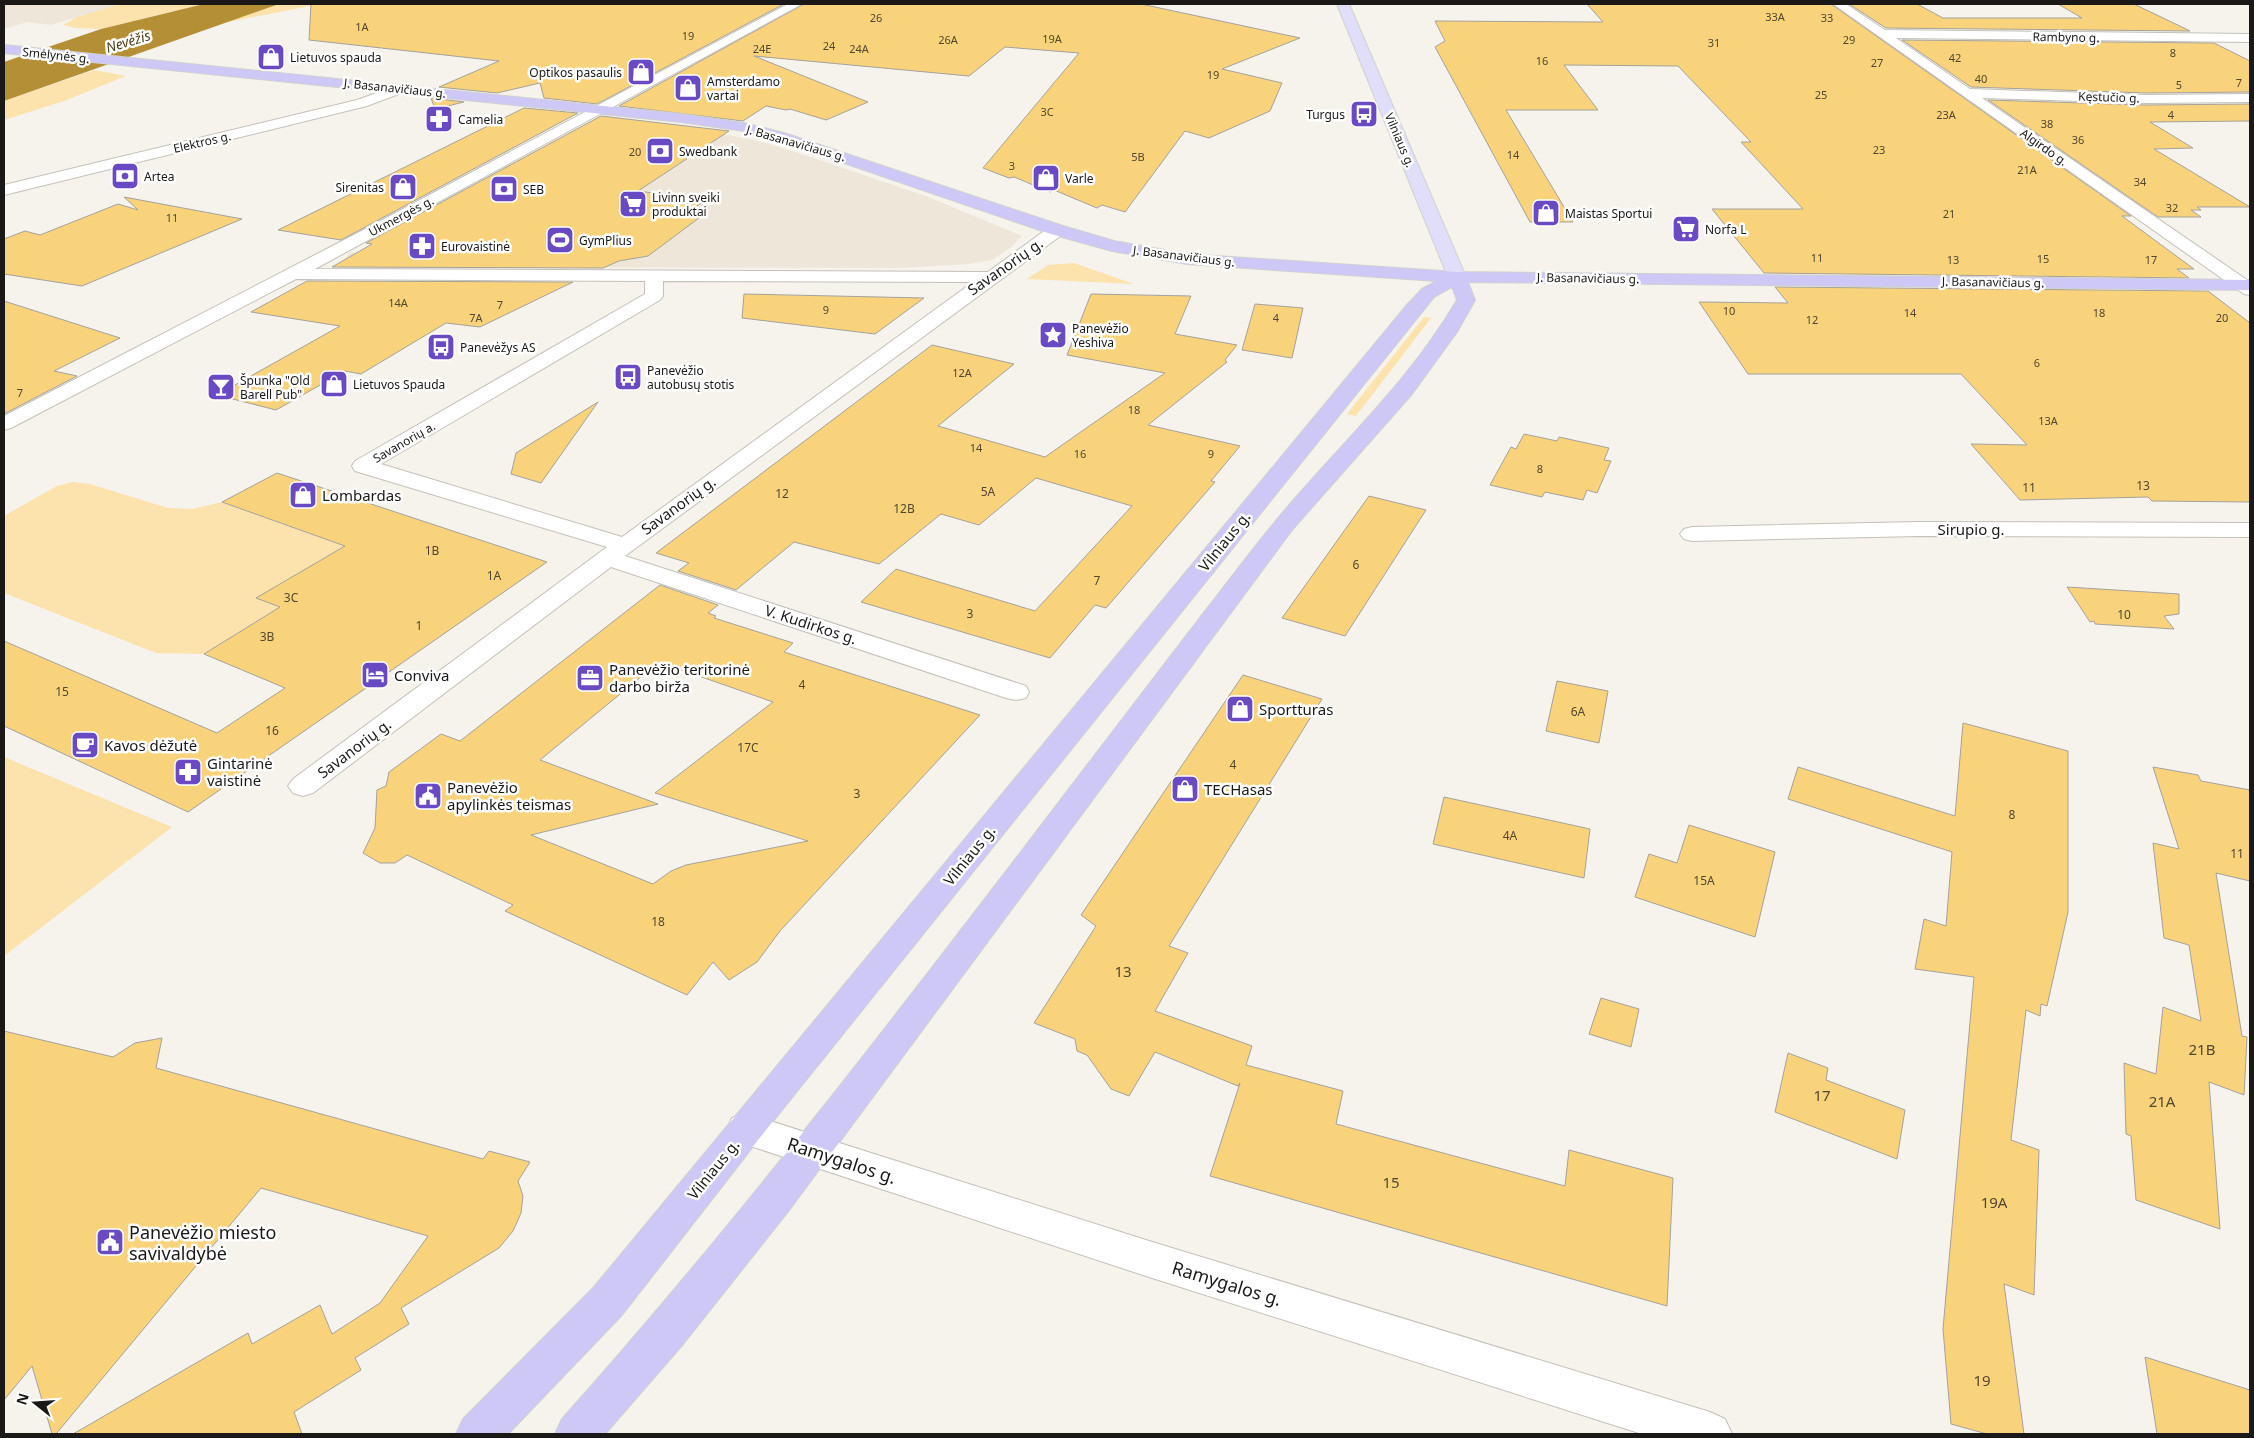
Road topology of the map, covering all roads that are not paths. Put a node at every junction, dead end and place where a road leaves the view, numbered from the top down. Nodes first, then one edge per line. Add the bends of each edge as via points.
1 (796, 4) edge
2 (1343, 4) edge
3 (1839, 4) edge
4 (1882, 34) junction
5 (2250, 38) edge
6 (8, 50) edge
7 (139, 63) joint
8 (399, 88) junction
9 (1968, 93) junction
10 (2250, 98) edge
11 (598, 110) junction
12 (4, 190) edge
13 (1057, 230) junction
14 (292, 274) junction
15 (990, 277) junction
16 (1457, 277) junction
17 (654, 286) junction
18 (2248, 287) edge
19 (4, 424) edge
20 (2250, 530) edge
21 (1692, 534) dead end
22 (615, 552) junction
23 (1016, 692) dead end
24 (303, 786) dead end
25 (745, 1129) junction
26 (811, 1150) junction
27 (478, 1434) edge
28 (577, 1434) edge
29 (1710, 1434) edge

1 - 11 street, Ukmergės g.
2 - 16 main road, Vilniaus g.
3 - 4 street, Algirdo g.
4 - 5 street, Rambyno g.
4 - 9 street, Algirdo g.
6 - 7 highway, Smėlynės g.
7 - 8 highway, J. Basanavičiaus g.
8 - 11 highway, J. Basanavičiaus g.
8 - 12 street, Elektros g. via 362,103
9 - 10 street, Kęstučio g. via 2146,99
9 - 18 street, Algirdo g.
11 - 13 highway, J. Basanavičiaus g. via 690,119 779,136
11 - 14 street, Ukmergės g.
13 - 15 street, Savanorių g.
13 - 16 highway, J. Basanavičiaus g. via 1143,253
14 - 17 street
14 - 19 street, Ukmergės g.
15 - 17 street
15 - 22 street, Savanorių g.
16 - 18 highway, J. Basanavičiaus g.
16 - 25 highway, Vilniaus g. via 1428,293 1413,310
16 - 26 highway, Vilniaus g. via 1466,300 1446,336 1381,419 1326,475 1284,525
17 - 22 street, Savanorių a. via 363,466
20 - 21 street, Sirupio g. via 1919,529
22 - 23 street, V. Kudirkos g.
22 - 24 street, Savanorių g.
25 - 26 street, Ramygalos g.
25 - 27 highway, Vilniaus g. via 608,1301
26 - 28 highway, Vilniaus g. via 669,1328
26 - 29 street, Ramygalos g.

